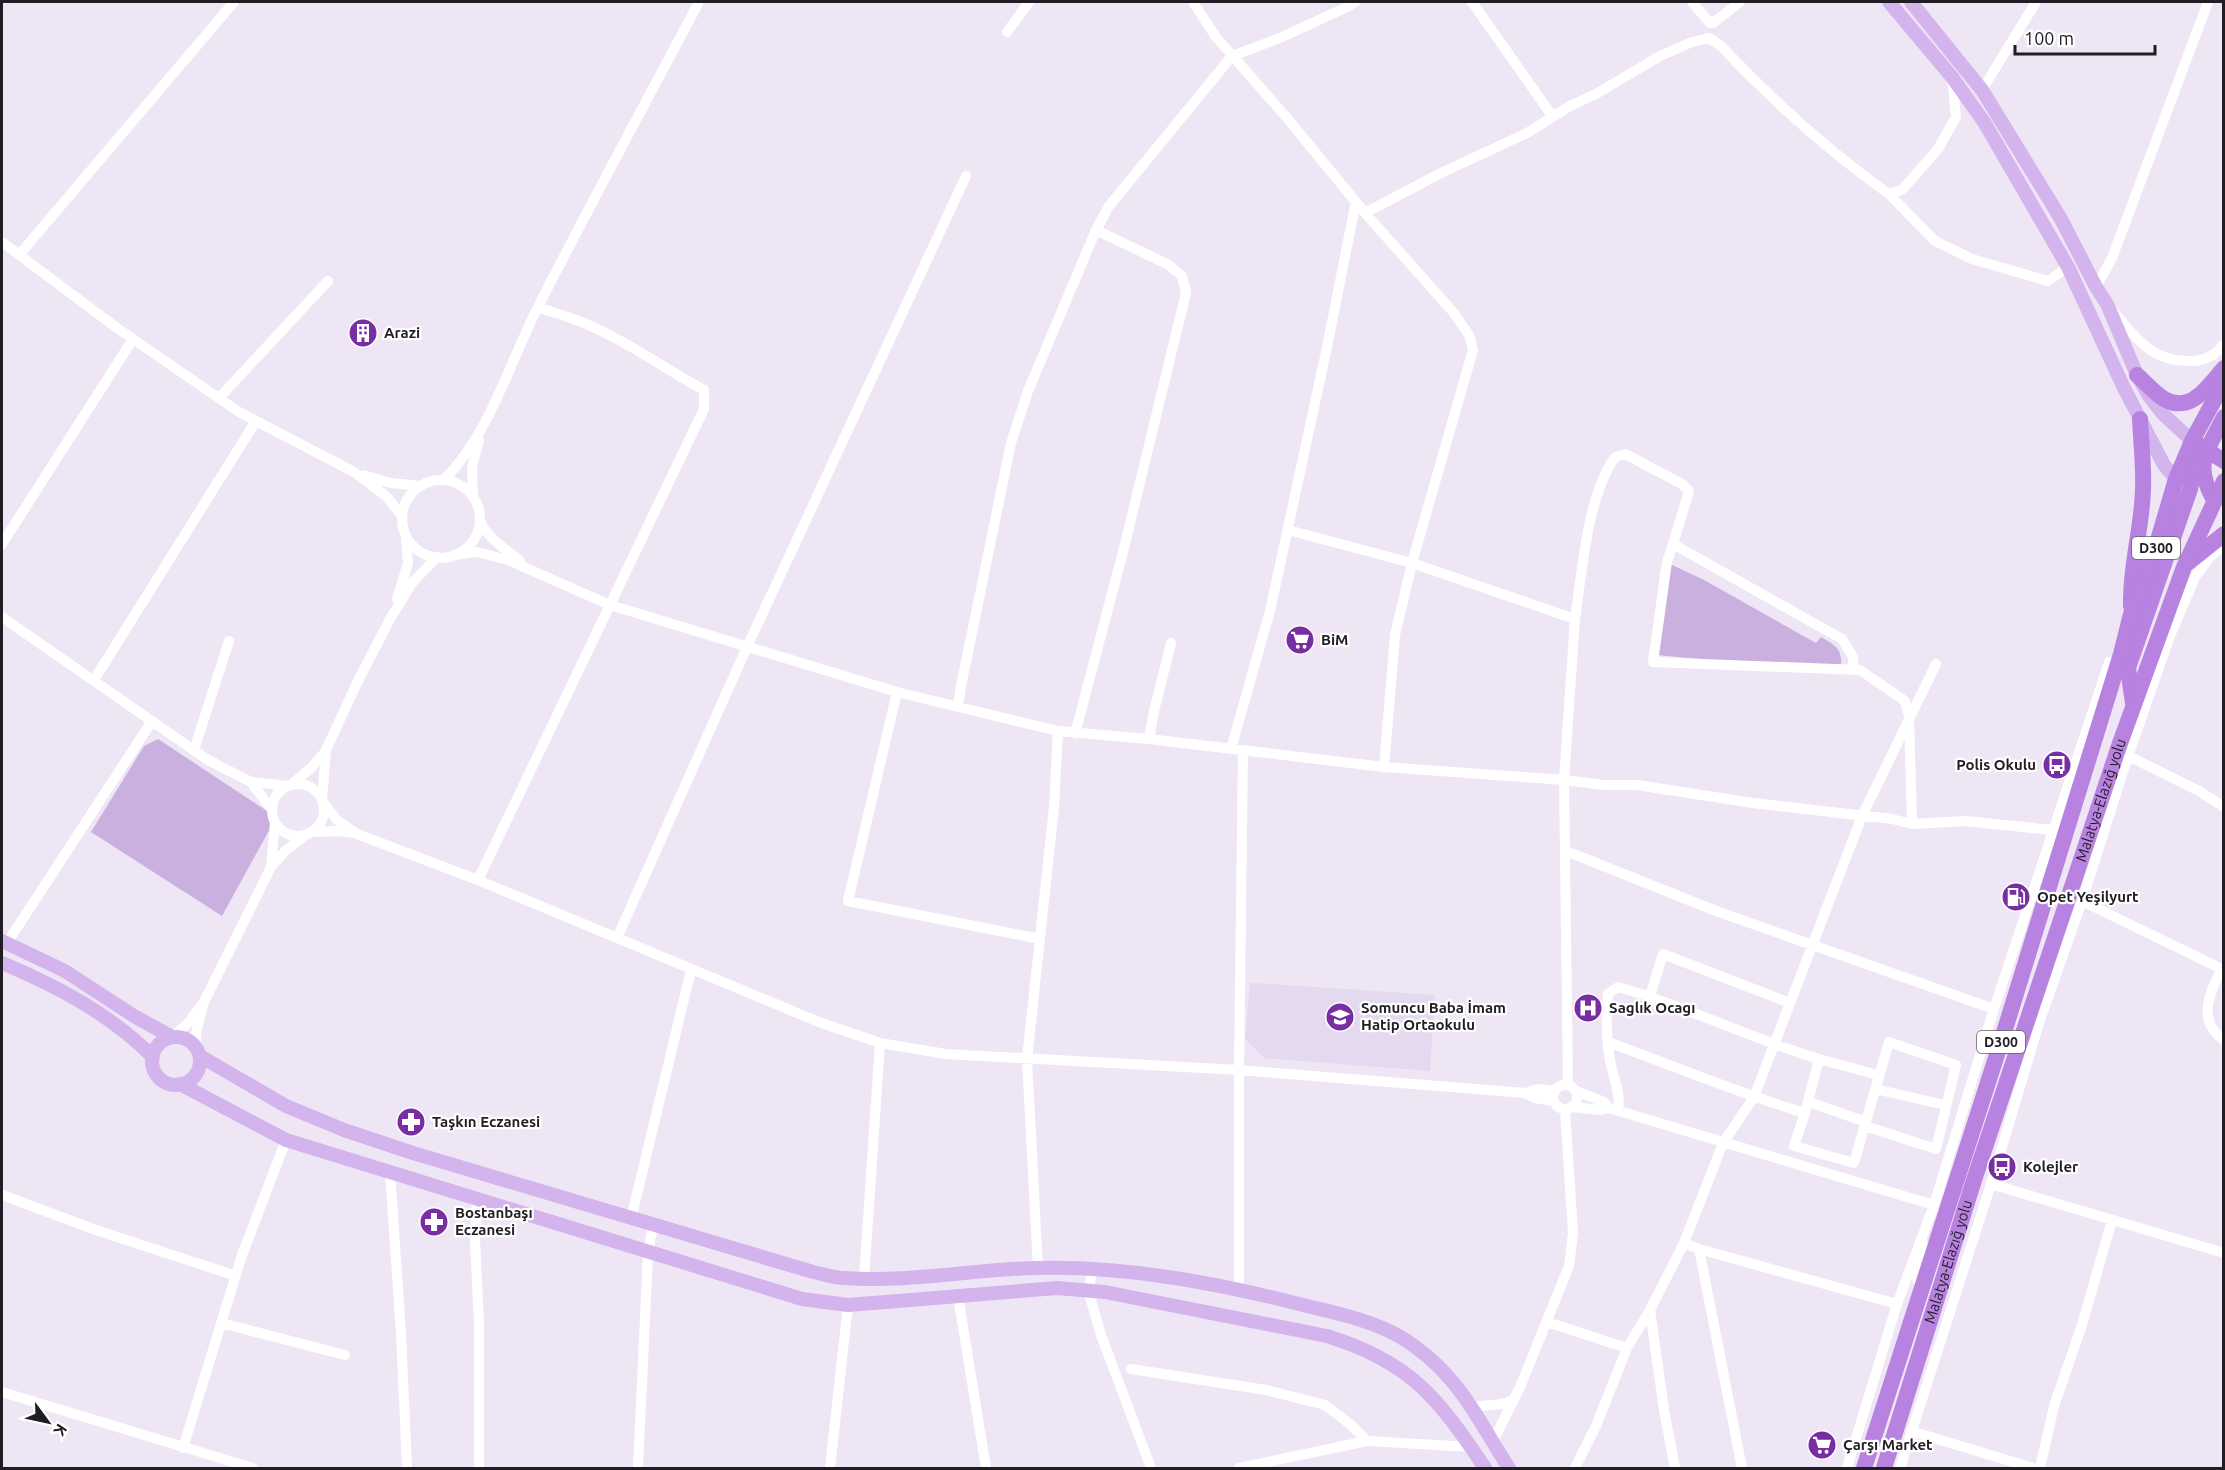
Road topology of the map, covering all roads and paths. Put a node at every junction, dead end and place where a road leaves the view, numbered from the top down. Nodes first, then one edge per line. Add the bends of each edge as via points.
1 (234, 2) edge
2 (699, 2) edge
3 (1029, 2) edge
4 (1193, 2) edge
5 (1355, 2) edge
6 (1472, 2) edge
7 (1692, 2) edge
8 (1740, 2) edge
9 (1889, 2) edge
10 (1911, 2) edge
11 (2036, 2) edge
12 (2208, 2) edge
13 (1007, 32) dead end
14 (1232, 56) junction
15 (1952, 77) junction
16 (1982, 90) junction
17 (1552, 117) junction
18 (966, 176) dead end
19 (1889, 194) junction
20 (1356, 201) junction
21 (1365, 213) junction
22 (1096, 230) junction
23 (2, 242) edge
24 (19, 255) junction
25 (2068, 267) junction
26 (328, 281) dead end
27 (2096, 287) junction
28 (2107, 304) junction
29 (538, 307) junction
30 (133, 339) junction
31 (2223, 344) edge
32 (2223, 368) edge
33 (2137, 375) junction
34 (2223, 382) edge
35 (219, 398) junction
36 (2223, 417) edge
37 (2140, 418) junction
38 (256, 421) junction
39 (481, 431) junction
40 (2192, 441) junction
41 (2214, 447) edge
42 (2223, 461) edge
43 (354, 472) junction
44 (444, 480) junction
45 (2223, 481) edge
46 (421, 486) junction
47 (2181, 490) junction
48 (472, 497) junction
49 (2219, 502) edge
50 (402, 516) junction
51 (479, 517) junction
52 (1288, 530) junction
53 (2223, 534) edge
54 (405, 536) junction
55 (2, 544) edge
56 (1673, 544) junction
57 (2223, 546) edge
58 (454, 555) junction
59 (436, 557) junction
60 (1412, 563) junction
61 (2184, 567) junction
62 (532, 570) junction
63 (610, 605) junction
64 (2131, 614) junction
65 (2, 616) edge
66 (390, 619) junction
67 (1575, 619) junction
68 (229, 641) dead end
69 (1171, 643) dead end
70 (747, 647) junction
71 (2109, 662) joint
72 (1936, 664) dead end
73 (1860, 670) junction
74 (94, 680) junction
75 (897, 692) junction
76 (958, 705) junction
77 (2134, 705) junction
78 (1909, 716) junction
79 (152, 722) junction
80 (1058, 731) junction
81 (1075, 734) junction
82 (1149, 739) junction
83 (194, 750) junction
84 (326, 750) junction
85 (1231, 750) junction
86 (1243, 751) junction
87 (2128, 756) junction
88 (1384, 767) junction
89 (1564, 780) junction
90 (251, 782) junction
91 (290, 785) junction
92 (322, 801) junction
93 (2223, 807) edge
94 (272, 810) junction
95 (1862, 816) junction
96 (275, 822) junction
97 (1912, 824) junction
98 (2052, 830) junction
99 (308, 833) junction
100 (357, 834) junction
101 (2086, 846) junction
102 (1566, 851) junction
103 (271, 867) junction
104 (477, 880) junction
105 (2082, 901) junction
106 (617, 938) junction
107 (1040, 939) junction
108 (4, 942) edge
109 (1813, 944) junction
110 (2, 963) edge
111 (691, 970) junction
112 (2223, 970) edge
113 (1650, 996) junction
114 (204, 1002) junction
115 (1790, 1003) junction
116 (1994, 1009) junction
117 (2039, 1023) junction
118 (172, 1037) junction
119 (2223, 1040) edge
120 (1608, 1042) junction
121 (880, 1043) junction
122 (1774, 1046) junction
123 (198, 1053) junction
124 (153, 1057) junction
125 (1027, 1059) junction
126 (1820, 1059) junction
127 (1239, 1070) junction
128 (1878, 1076) junction
129 (180, 1084) junction
130 (1572, 1088) junction
131 (1875, 1089) junction
132 (1554, 1096) junction
133 (1754, 1098) junction
134 (1945, 1105) junction
135 (1807, 1107) junction
136 (1569, 1109) junction
137 (1613, 1110) junction
138 (1865, 1124) junction
139 (286, 1140) junction
140 (1723, 1143) junction
141 (390, 1172) junction
142 (1991, 1184) junction
143 (2, 1195) edge
144 (477, 1197) junction
145 (1934, 1205) junction
146 (631, 1218) junction
147 (2112, 1220) junction
148 (653, 1225) junction
149 (1684, 1243) junction
150 (1699, 1249) junction
151 (648, 1253) junction
152 (2223, 1253) edge
153 (1038, 1268) junction
154 (1092, 1270) junction
155 (236, 1276) junction
156 (864, 1278) junction
157 (1088, 1290) junction
158 (1239, 1291) junction
159 (958, 1296) junction
160 (1897, 1304) junction
161 (848, 1305) junction
162 (1650, 1310) junction
163 (1546, 1322) junction
164 (221, 1323) junction
165 (1628, 1348) junction
166 (345, 1355) dead end
167 (1898, 1365) junction
168 (1131, 1369) dead end
169 (2, 1392) edge
170 (1514, 1400) junction
171 (1472, 1407) junction
172 (1911, 1431) junction
173 (1367, 1441) junction
174 (1492, 1443) junction
175 (1470, 1447) junction
176 (183, 1448) junction
177 (253, 1468) edge
178 (407, 1468) edge
179 (479, 1468) edge
180 (638, 1468) edge
181 (830, 1468) edge
182 (986, 1468) edge
183 (1151, 1468) edge
184 (1239, 1468) edge
185 (1485, 1468) edge
186 (1509, 1468) edge
187 (1575, 1468) edge
188 (1675, 1468) edge
189 (1742, 1468) edge
190 (1847, 1468) edge
191 (1864, 1468) edge
192 (1884, 1468) edge
193 (1900, 1468) edge
194 (2033, 1468) edge
195 (2040, 1468) edge

1 - 24 street
2 - 29 street
3 - 13 street
4 - 14 street
5 - 14 street
6 - 17 street
7 - 8 street via 1713,23
9 - 15 main road
10 - 16 main road
11 - 16 street
12 - 27 street via 2112,258
14 - 20 street
14 - 22 street via 1109,206
15 - 19 street via 1956,117 1938,148 1902,190
15 - 25 main road via 1984,122
16 - 27 main road via 2061,219
17 - 19 street via 1660,56 1709,38 1819,141
17 - 21 street
18 - 70 street
19 - 25 street via 1935,241 1972,259 2048,281
20 - 21 street
20 - 52 street
21 - 60 street via 1453,312 1469,334 1473,350
22 - 76 street via 1028,391 1011,443
22 - 81 street via 1169,265 1182,276 1186,293
23 - 24 street
24 - 30 street
25 - 37 main road
26 - 35 street
27 - 28 main road
28 - 31 street via 2137,340 2163,358 2197,361 2218,352
28 - 33 main road
29 - 39 street
29 - 63 street via 593,327 704,390 704,409
30 - 35 street
30 - 55 street
32 - 33 highway via 2200,396 2182,405 2166,400
33 - 40 main road via 2163,414
34 - 40 highway, D300
35 - 38 street
36 - 41 highway
37 - 47 main road
37 - 64 highway via 2144,488 2130,578
38 - 43 street
38 - 74 street
39 - 44 street
39 - 48 street via 472,467
40 - 41 highway
40 - 47 highway, D300
41 - 42 highway
41 - 49 highway via 2203,462 2202,472
43 - 46 street via 391,483
43 - 50 street via 386,496
44 - 46 street
44 - 48 street via 462,486
45 - 49 highway, Malatya-Elazığ yolu / D300
46 - 50 street via 410,496
47 - 49 highway
47 - 64 highway, Malatya-Elazığ yolu / D300
47 - 77 highway via 2128,668
48 - 51 street
49 - 61 highway, Malatya-Elazığ yolu / D300
50 - 54 street
51 - 58 street via 474,539
51 - 62 street via 488,534
52 - 60 street
52 - 85 street
53 - 61 highway
54 - 59 street via 422,553
54 - 66 street via 408,562
56 - 67 street via 1689,491 1625,454 1616,457 1605,472 1593,508
56 - 73 street via 1842,639 1853,657 1852,669
56 - 73 street via 1653,662
57 - 87 street via 2195,577
58 - 59 street
58 - 62 street via 477,552
59 - 66 street via 412,583
60 - 67 street
60 - 88 street via 1395,635
61 - 77 highway, Malatya-Elazığ yolu / D300
62 - 63 street
63 - 70 street
63 - 104 street
64 - 71 highway
64 - 167 highway, Malatya-Elazığ yolu / D300 via 2070,821
65 - 74 street
66 - 84 street
67 - 89 street
68 - 83 street
69 - 82 street
70 - 75 street
70 - 106 street
71 - 98 street
72 - 78 street
73 - 78 street via 1905,701
74 - 79 street
75 - 76 street
75 - 107 street via 848,901
76 - 80 street
77 - 101 highway, Malatya-Elazığ yolu / D300
78 - 95 street
78 - 97 street
79 - 83 street
79 - 108 street
80 - 81 street
80 - 107 street
81 - 82 street
82 - 85 street
83 - 90 street
84 - 91 street
84 - 92 street
85 - 86 street
86 - 88 street
86 - 127 street
87 - 93 street
87 - 105 street
88 - 89 street
89 - 95 street via 1637,785
89 - 102 street
90 - 91 street
90 - 94 street
91 - 92 street via 306,785
91 - 94 street via 278,792
92 - 99 street via 321,820
92 - 100 street via 337,820
94 - 96 street
95 - 97 street
95 - 109 street
96 - 99 street via 291,835
96 - 103 street
97 - 98 street via 1965,821
98 - 116 street
99 - 100 street
99 - 103 street
100 - 104 street
101 - 117 street
101 - 192 highway, Malatya-Elazığ yolu / D300 via 1974,1180
102 - 109 street via 1716,911
102 - 130 street
103 - 114 street
104 - 106 street
105 - 112 street
105 - 117 street
106 - 111 street
107 - 125 street
108 - 118 main road via 65,971
109 - 115 street
109 - 116 street
110 - 124 main road via 70,994 127,1032
111 - 121 street
111 - 146 street
112 - 119 street via 2213,984 2207,1014 2212,1028
113 - 115 street via 1663,954
113 - 120 street via 1618,987 1608,994
113 - 122 street
114 - 118 street
114 - 123 street via 196,1033
115 - 122 street
116 - 145 street
117 - 142 street
118 - 123 main road via 186,1039
118 - 124 main road via 159,1044
120 - 133 street
120 - 137 street via 1620,1099
121 - 125 street via 946,1054
121 - 156 street
122 - 126 street
122 - 133 street
123 - 129 main road via 198,1071
123 - 146 main road via 286,1106 344,1130
124 - 129 main road via 160,1078
125 - 127 street
125 - 153 street
126 - 128 street
126 - 135 street
127 - 132 street via 1525,1093 1538,1089
127 - 158 street
128 - 131 street
128 - 134 street via 1888,1042 1956,1065
129 - 139 main road
130 - 132 street via 1560,1086
130 - 136 street via 1577,1101
130 - 137 street
131 - 134 street
131 - 138 street
132 - 136 street via 1557,1107
133 - 135 street
133 - 140 street
134 - 138 street via 1936,1149
135 - 138 street
135 - 138 street via 1794,1146 1854,1164
136 - 137 street
136 - 163 street via 1573,1233 1569,1266
137 - 140 street
139 - 141 main road
139 - 155 street
140 - 145 street
140 - 149 street
141 - 144 main road
141 - 178 street
142 - 147 street
142 - 172 street
143 - 155 street
144 - 151 main road
144 - 179 street
145 - 160 street
145 - 167 street
146 - 148 main road
147 - 152 street
147 - 195 street via 2054,1406
148 - 151 street
148 - 156 main road via 813,1272
149 - 150 street
149 - 162 street
150 - 160 street
150 - 189 street
151 - 161 main road via 802,1299
151 - 180 street
153 - 154 main road
153 - 156 main road
154 - 157 street
154 - 158 main road via 1156,1276
155 - 164 street
157 - 159 main road via 1057,1288
157 - 175 main road via 1328,1335 1356,1344 1384,1358 1426,1389
157 - 183 street
158 - 171 main road via 1348,1316 1390,1331 1428,1357
159 - 161 main road
159 - 182 street
160 - 190 street
161 - 181 street
162 - 165 street
162 - 188 street
163 - 165 street
163 - 170 street
164 - 166 street
164 - 176 street
165 - 187 street
167 - 191 highway, Malatya-Elazığ yolu / D300
168 - 173 street via 1266,1390 1325,1405
169 - 176 street
170 - 171 street
170 - 174 street
171 - 174 main road
172 - 193 street
172 - 194 street
173 - 175 street
173 - 184 street
174 - 186 main road
175 - 185 main road
176 - 177 street

